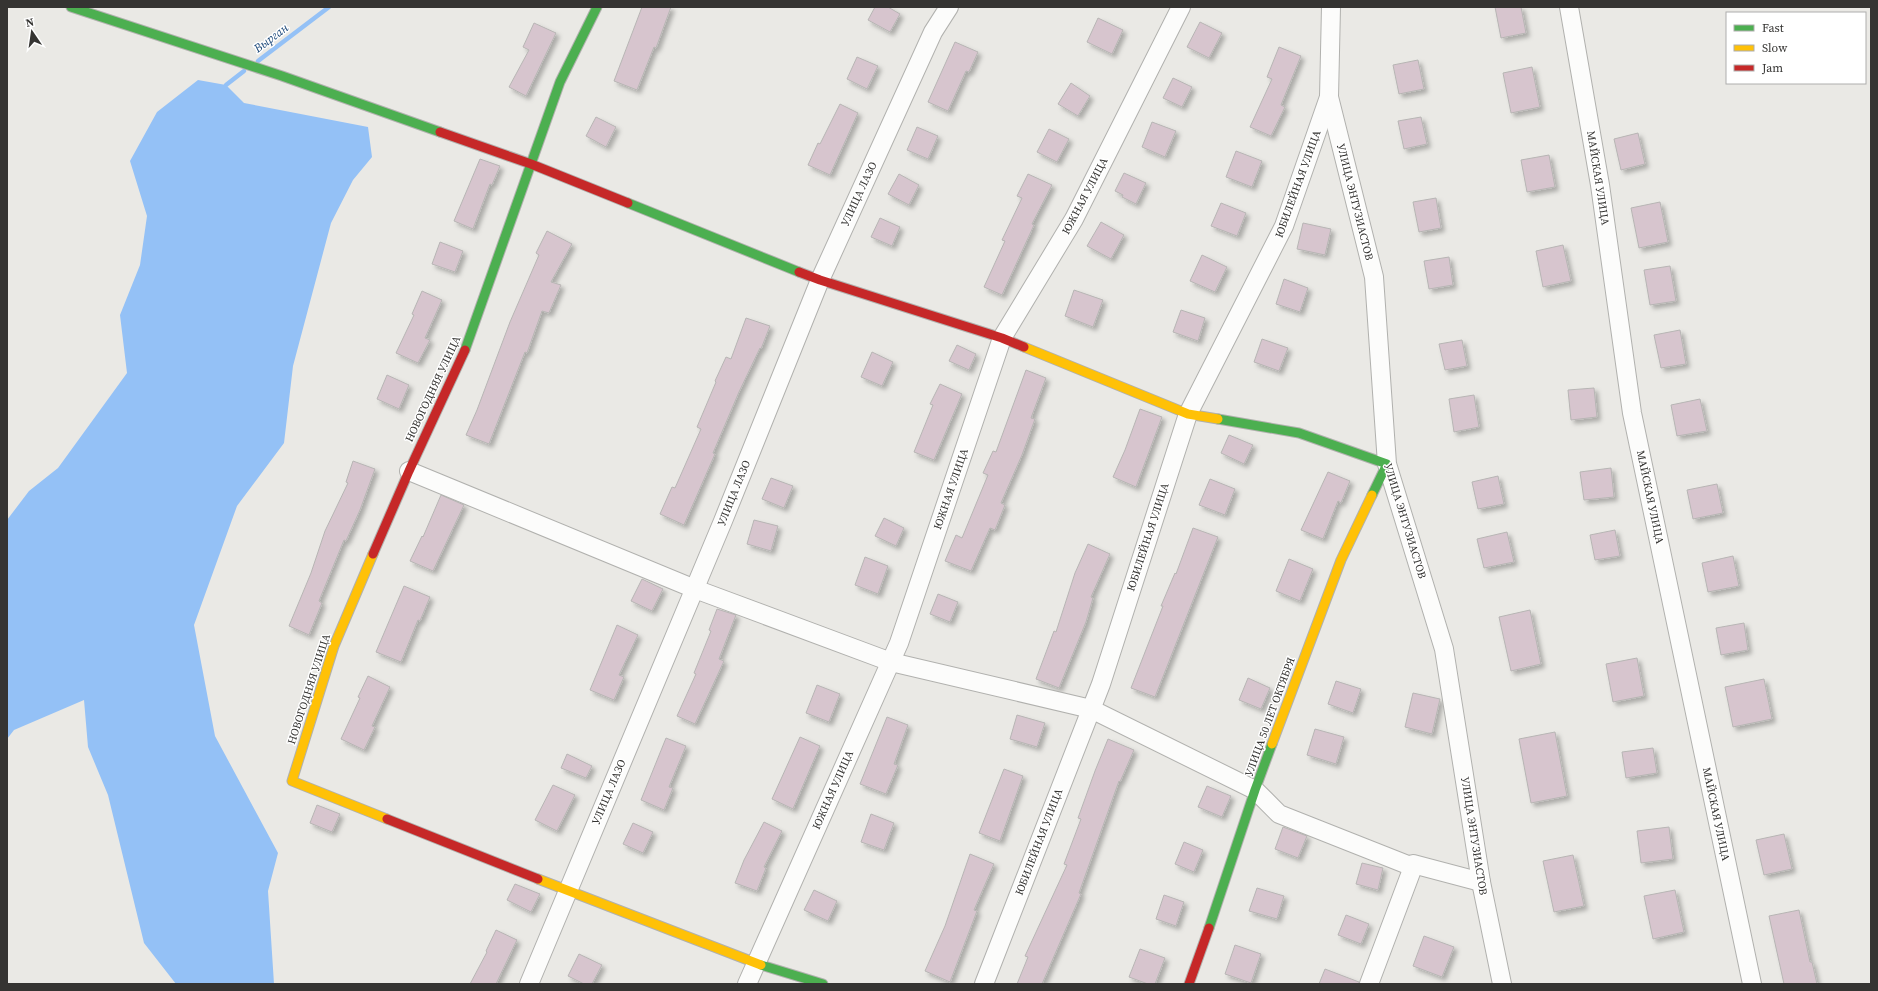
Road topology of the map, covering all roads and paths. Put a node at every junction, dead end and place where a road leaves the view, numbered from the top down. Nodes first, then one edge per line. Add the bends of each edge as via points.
1 (71, 7) edge
2 (597, 7) edge
3 (949, 7) edge
4 (1181, 7) edge
5 (1331, 7) edge
6 (1569, 7) edge
7 (1329, 98) junction
8 (530, 164) junction
9 (820, 280) junction
10 (1002, 338) junction
11 (1188, 414) junction
12 (1387, 464) junction
13 (408, 471) junction
14 (694, 589) junction
15 (891, 662) junction
16 (1091, 710) junction
17 (1255, 790) junction
18 (1413, 866) junction
19 (1481, 882) junction
20 (567, 891) junction
21 (756, 963) junction
22 (529, 984) edge
23 (747, 984) edge
24 (824, 984) edge
25 (984, 984) edge
26 (1189, 984) edge
27 (1369, 984) edge
28 (1502, 984) edge
29 (1752, 984) edge

1 - 8 street via 262,69
2 - 8 street, НОВОГОДНЯЯ УЛИЦА via 560,82
3 - 9 street, УЛИЦА ЛАЗО via 934,32
4 - 10 street, ЮЖНАЯ УЛИЦА via 1074,219
5 - 7 street, УЛИЦА ЭНТУЗИАСТОВ
6 - 29 street, МАЙСКАЯ УЛИЦА via 1600,185 1632,413
7 - 11 street, ЮБИЛЕЙНАЯ УЛИЦА via 1284,226
7 - 12 street, УЛИЦА ЭНТУЗИАСТОВ via 1374,277
8 - 9 street
8 - 13 street, НОВОГОДНЯЯ УЛИЦА via 469,341
9 - 10 street
9 - 14 street, УЛИЦА ЛАЗО
10 - 11 street
10 - 15 street, ЮЖНАЯ УЛИЦА
11 - 12 street via 1299,433
11 - 16 street, ЮБИЛЕЙНАЯ УЛИЦА
12 - 17 street, УЛИЦА 50 ЛЕТ ОКТЯБРЯ via 1341,560
12 - 19 street, УЛИЦА ЭНТУЗИАСТОВ via 1444,649
13 - 14 street
13 - 20 street, НОВОГОДНЯЯ УЛИЦА via 334,646 292,781
14 - 15 street
14 - 20 street, УЛИЦА ЛАЗО
15 - 16 street
15 - 21 street, ЮЖНАЯ УЛИЦА
16 - 17 street
16 - 25 street, ЮБИЛЕЙНАЯ УЛИЦА
17 - 18 street via 1279,814
17 - 26 street, УЛИЦА 50 ЛЕТ ОКТЯБРЯ
18 - 19 street via 1412,864
18 - 27 street
19 - 28 street, УЛИЦА ЭНТУЗИАСТОВ
20 - 21 street
20 - 22 street, УЛИЦА ЛАЗО
21 - 23 street, ЮЖНАЯ УЛИЦА
21 - 24 street

